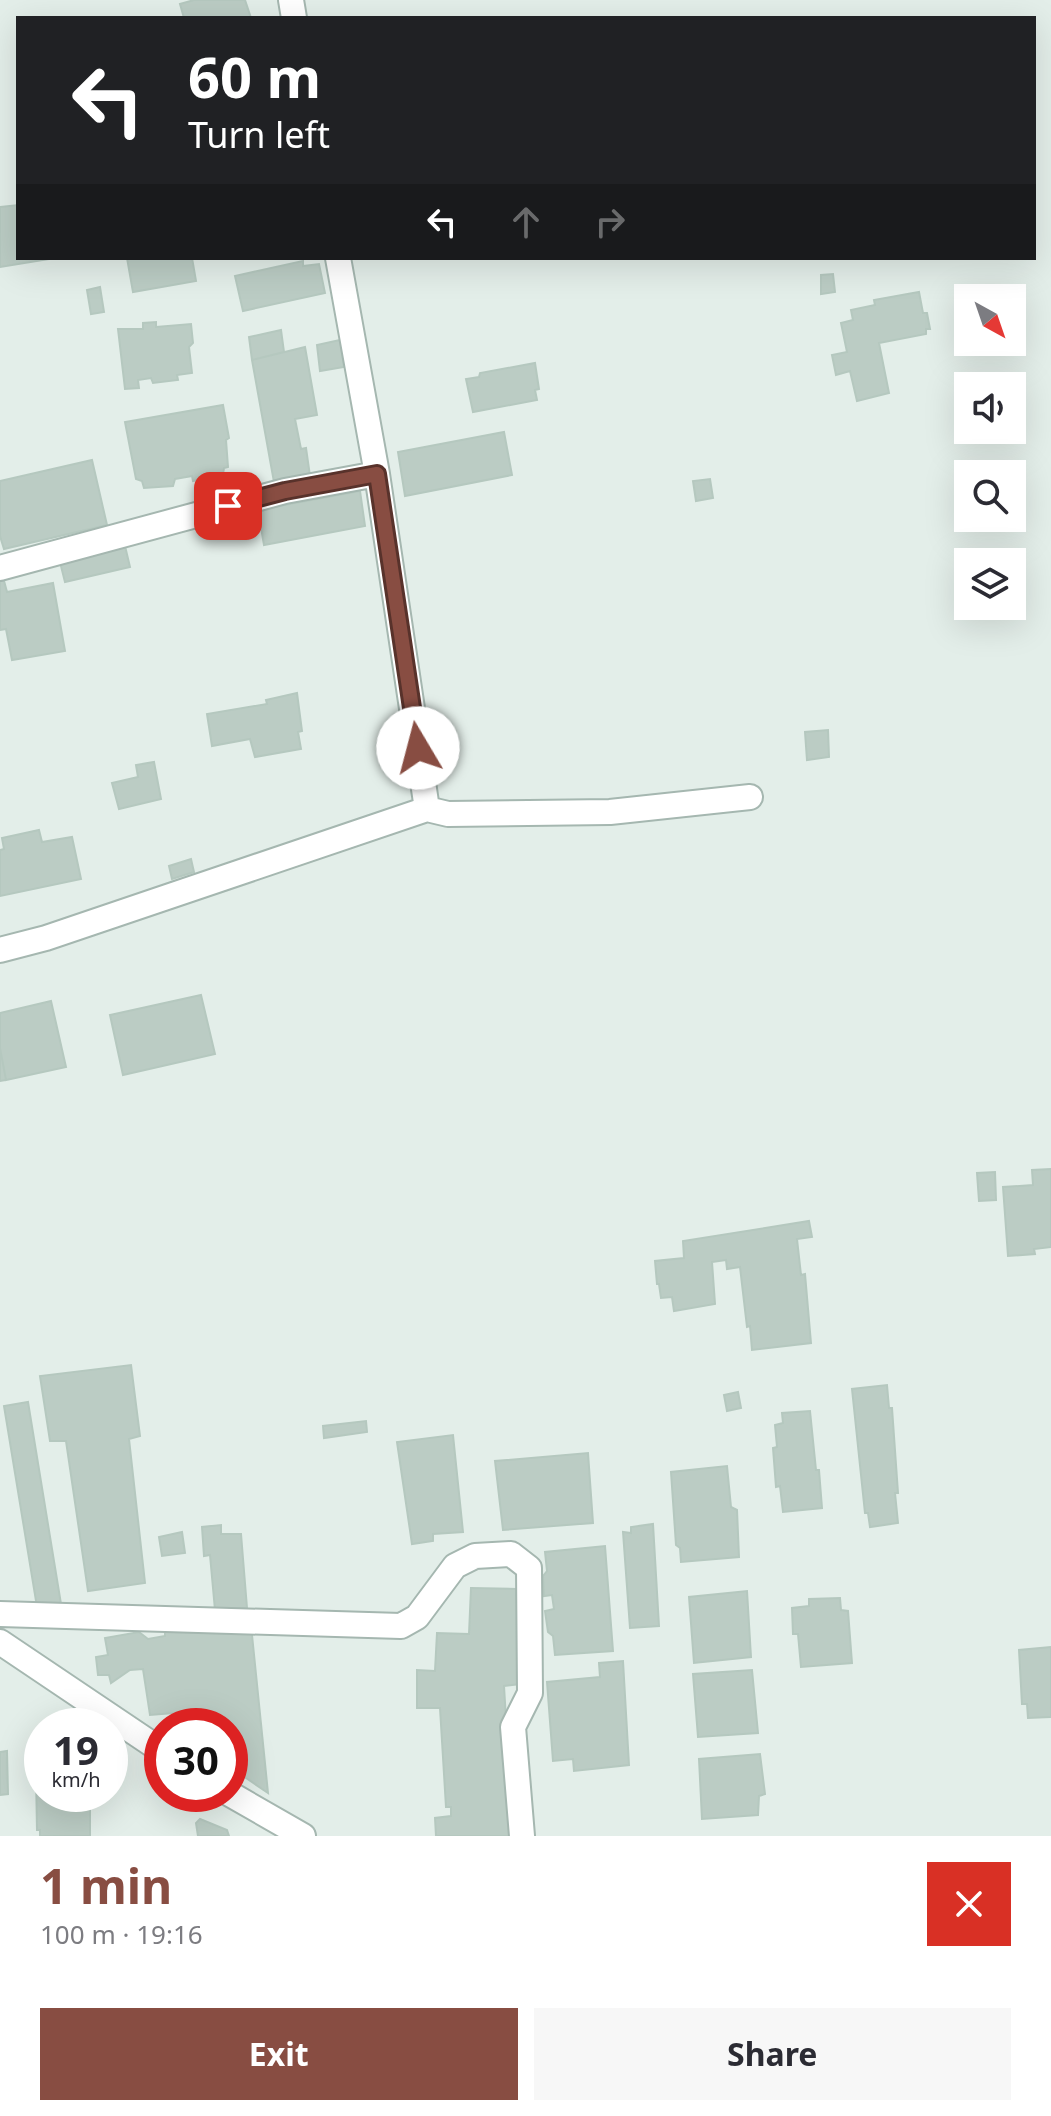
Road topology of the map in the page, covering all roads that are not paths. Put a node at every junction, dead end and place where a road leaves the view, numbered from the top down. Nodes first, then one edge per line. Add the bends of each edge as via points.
1 (338, 260) edge
2 (377, 474) junction
3 (0, 568) edge
4 (750, 797) dead end
5 (427, 809) junction
6 (0, 950) edge
7 (0, 1614) edge
8 (0, 1642) edge
9 (144, 1739) edge
10 (248, 1804) edge
11 (303, 1836) edge
12 (522, 1836) edge

1 - 2 street
2 - 3 street via 285,491
2 - 5 street
4 - 5 street via 610,812 448,814
5 - 6 street
7 - 12 street via 401,1626 417,1617 455,1566 475,1556 511,1554 529,1568 530,1693 513,1727
8 - 9 street
10 - 11 street

